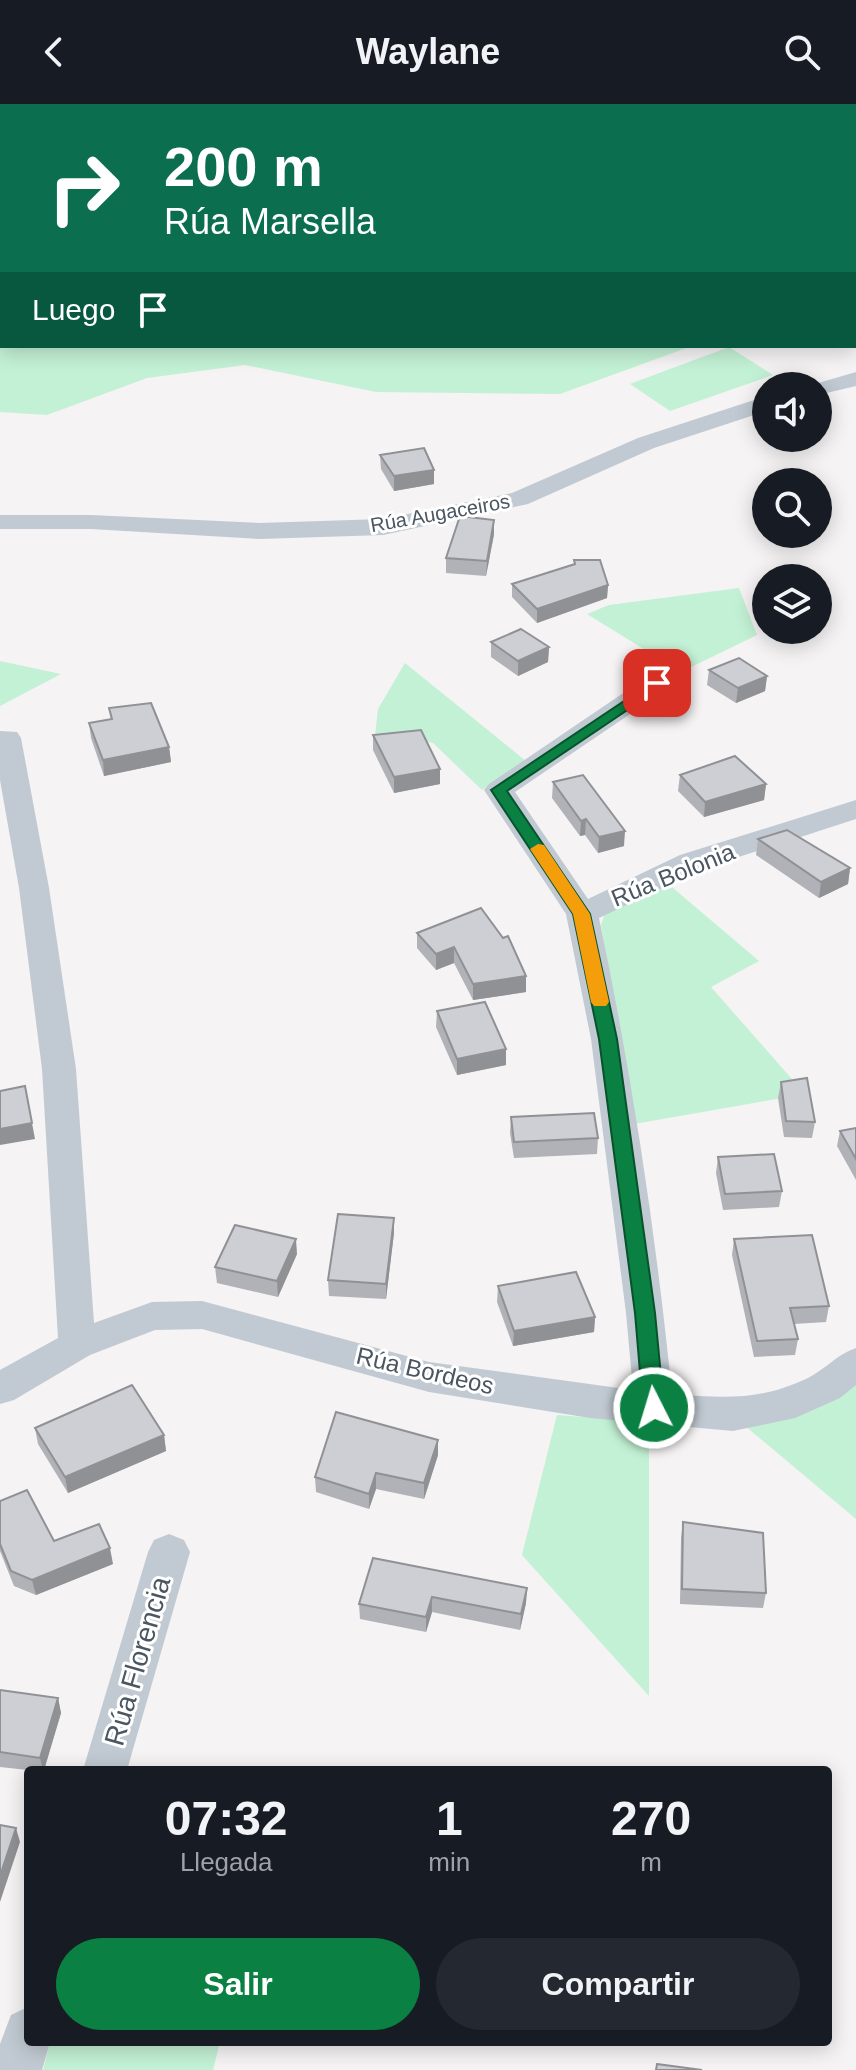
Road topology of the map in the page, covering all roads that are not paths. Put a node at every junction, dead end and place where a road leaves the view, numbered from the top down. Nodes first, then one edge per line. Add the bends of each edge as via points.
1 (856, 379) edge
2 (832, 385) edge
3 (752, 408) edge
4 (0, 522) edge
5 (657, 683) dead end
6 (7, 738) dead end
7 (856, 809) edge
8 (582, 914) junction
9 (77, 1345) junction
10 (856, 1363) edge
11 (0, 1389) edge
12 (654, 1408) junction
13 (169, 1552) dead end
14 (106, 1766) edge
15 (24, 2046) edge
16 (17, 2070) edge

1 - 2 street
3 - 4 street, Rúa Augaceiros via 646,443 519,499 383,527 259,531
5 - 8 street via 499,790
6 - 9 street via 59,1069
7 - 8 street, Rúa Bolonia via 691,862
8 - 12 street via 608,1039
9 - 11 street, Rúa Bordeos
9 - 12 street, Rúa Bordeos via 152,1316 202,1315 429,1377
10 - 12 street, Rúa Bordeos via 826,1387 781,1407 733,1415
13 - 14 street, Rúa Florencia
15 - 16 street

